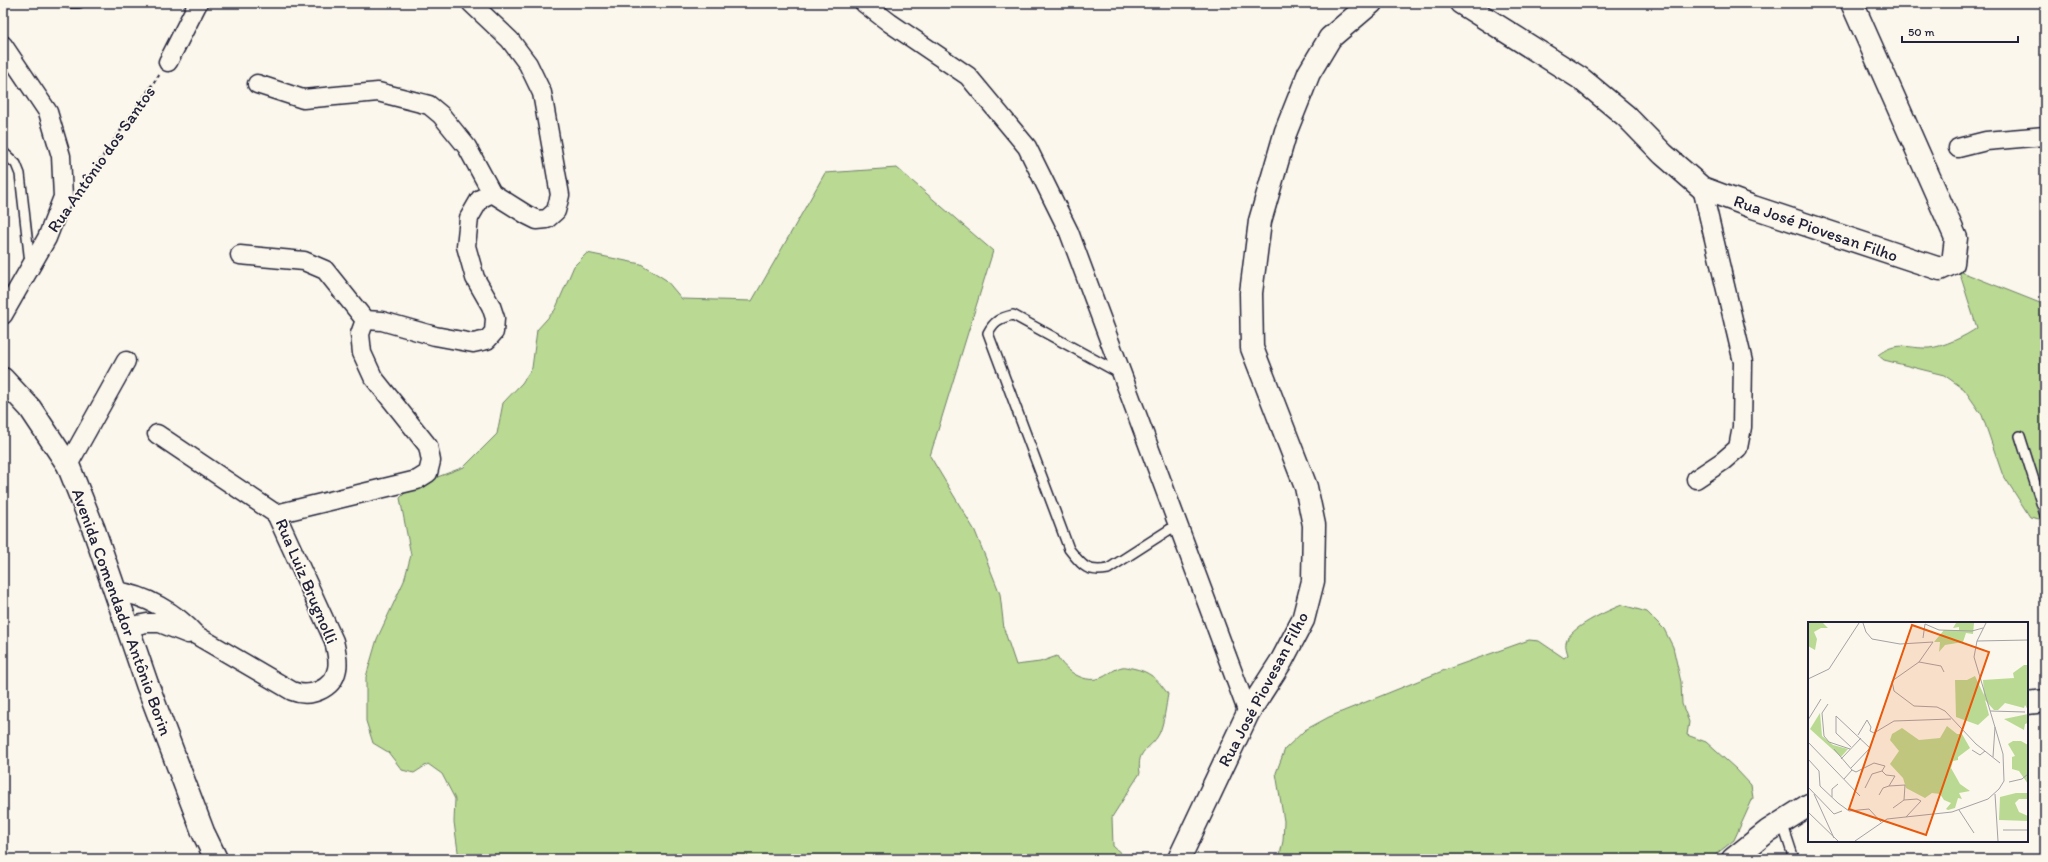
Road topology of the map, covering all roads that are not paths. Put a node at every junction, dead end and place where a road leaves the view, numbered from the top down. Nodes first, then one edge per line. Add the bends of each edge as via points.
1 (69, 3) edge
2 (79, 3) edge
3 (198, 3) edge
4 (471, 3) edge
5 (864, 3) edge
6 (1371, 3) edge
7 (1461, 3) edge
8 (1852, 3) edge
9 (3, 45) edge
10 (168, 62) road end
11 (258, 84) dead end
12 (2045, 136) edge
13 (1958, 148) dead end
14 (3, 152) edge
15 (1702, 188) junction
16 (492, 193) junction
17 (240, 255) dead end
18 (30, 267) junction
19 (3, 315) edge
20 (365, 320) junction
21 (126, 361) dead end
22 (1122, 374) junction
23 (4, 383) edge
24 (156, 434) dead end
25 (2020, 436) dead end
26 (68, 465) junction
27 (1696, 479) dead end
28 (276, 514) junction
29 (2045, 515) edge
30 (1178, 524) junction
31 (115, 591) junction
32 (127, 627) junction
33 (196, 635) junction
34 (2045, 701) edge
35 (2028, 703) edge
36 (1248, 713) junction
37 (1808, 806) edge
38 (1782, 822) junction
39 (1739, 857) edge
40 (216, 859) edge
41 (1179, 859) edge
42 (1794, 859) edge

1 - 2 lane
3 - 10 street
4 - 16 street via 510,40 528,64 542,93 560,195 556,211 547,219 537,220
5 - 22 street via 968,76 1027,147 1069,232
6 - 36 street, Rua José Piovesan Filho via 1330,38 1309,73 1286,131 1260,222 1251,293 1252,348 1306,487 1314,525 1313,581 1303,620 1282,660
7 - 15 street, Rua José Piovesan Filho via 1580,78 1626,116
8 - 15 street, Rua José Piovesan Filho via 1956,238 1952,263 1940,269
9 - 18 street, Rua Antônio dos Santos via 48,112 61,156 63,197 47,238
11 - 16 street via 303,99 378,92 429,105 441,115 467,148
12 - 13 street via 1986,141
14 - 18 lane via 16,164 20,174
15 - 27 street via 1743,362 1742,427 1738,448
16 - 20 street via 480,199 469,218 466,246 475,278 495,318 494,332 487,340 473,343 435,336 382,321
17 - 20 street via 304,261 325,270
18 - 19 street, Rua Antônio dos Santos
20 - 28 street, Rua Luiz Brugnolli via 360,334 362,353 373,377 428,446 431,461 428,472 417,480
21 - 26 street
22 - 30 street
22 - 30 lane via 1013,315 1000,318 992,324 988,333 1069,549 1082,566 1094,572 1108,570
23 - 26 street, Avenida Comendador Antônio Borin via 30,408
24 - 28 street
25 - 29 lane
26 - 31 street, Avenida Comendador Antônio Borin
28 - 33 street, Rua Luiz Brugnolli via 334,641 338,657 337,670 330,682 322,690 312,694 300,694
30 - 36 street
31 - 32 street, Avenida Comendador Antônio Borin
31 - 33 street via 133,593 146,599 187,624
32 - 33 street via 160,623
32 - 40 street, Avenida Comendador Antônio Borin via 203,832
34 - 35 street
36 - 41 street, Rua José Piovesan Filho
37 - 38 street
38 - 39 street
38 - 42 lane

